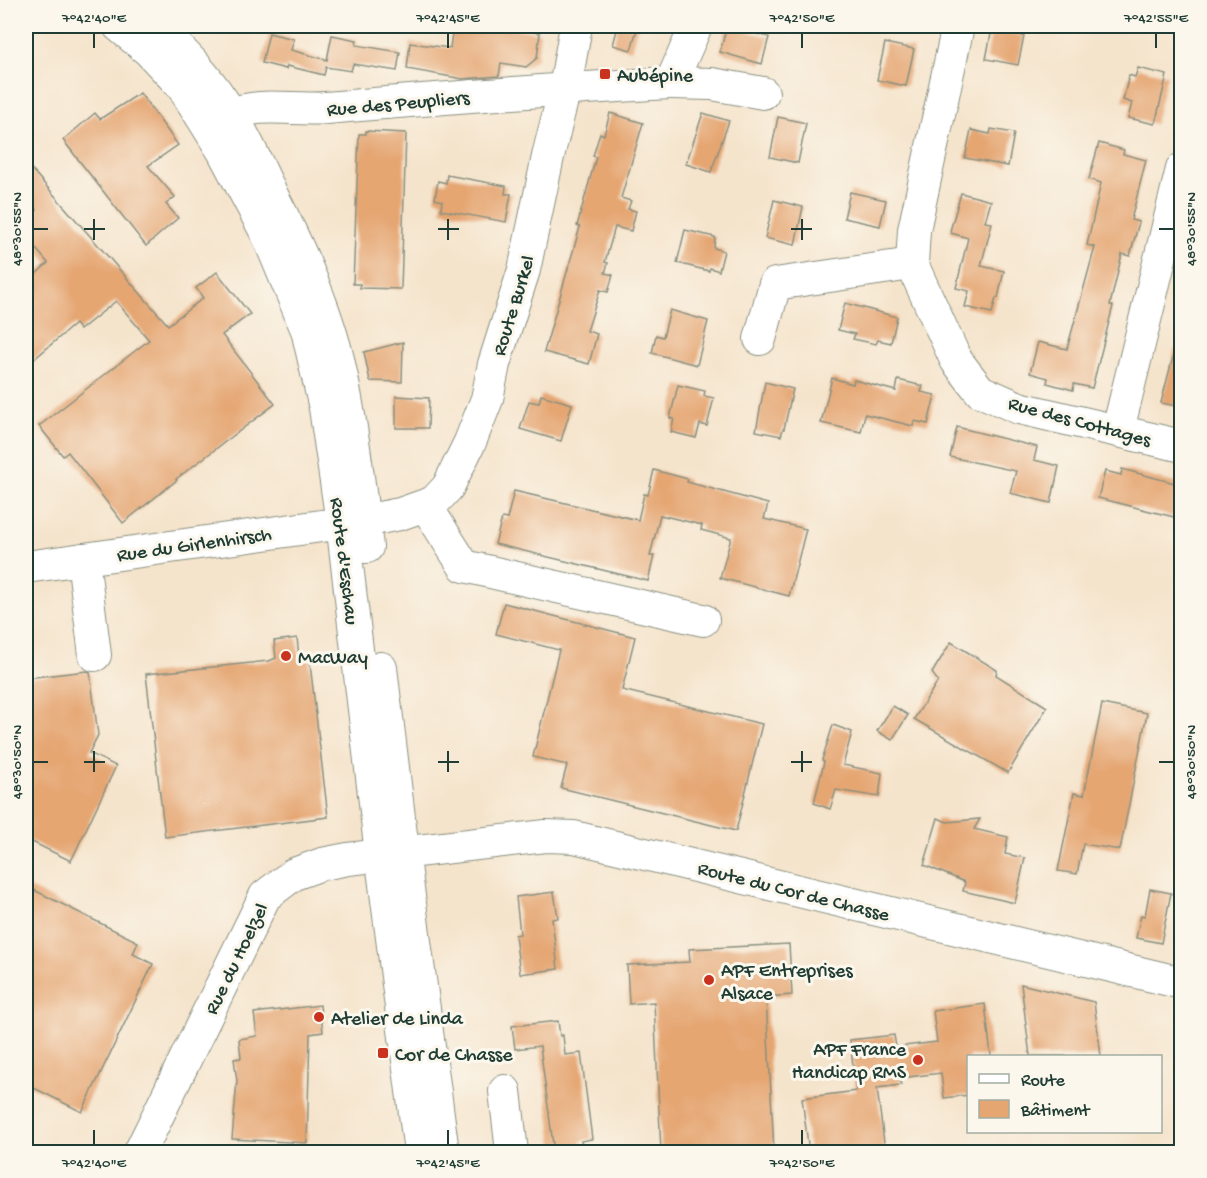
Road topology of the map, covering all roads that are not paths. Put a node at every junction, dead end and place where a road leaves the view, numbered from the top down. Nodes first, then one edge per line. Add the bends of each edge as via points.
1 (119, 26) edge
2 (154, 26) edge
3 (576, 26) edge
4 (696, 26) edge
5 (958, 26) edge
6 (672, 83) junction
7 (566, 88) junction
8 (763, 93) dead end
9 (231, 114) junction
10 (1182, 169) edge
11 (912, 264) junction
12 (760, 339) dead end
13 (1118, 430) junction
14 (1182, 446) edge
15 (426, 506) junction
16 (352, 521) junction
17 (83, 559) junction
18 (26, 567) edge
19 (703, 620) dead end
20 (95, 655) dead end
21 (392, 853) junction
22 (1182, 983) edge
23 (505, 1091) dead end
24 (140, 1152) edge
25 (420, 1152) edge
26 (443, 1152) edge
27 (512, 1152) edge

1 - 16 street, Route d'Eschau via 183,87 223,151 268,236 307,330
2 - 9 street, Route d'Eschau via 174,42
3 - 7 street, Route Burkel
4 - 6 street
5 - 11 street, Rue des Cottages via 914,230
6 - 7 street, Rue des Peupliers
6 - 8 street, Rue des Peupliers via 712,84
7 - 9 street, Rue des Peupliers via 316,109 244,108
7 - 15 street, Route Burkel via 531,242 486,399 448,487
9 - 16 street, Route d'Eschau via 286,222 317,293 338,358 356,460
10 - 13 street
11 - 12 street via 776,284
11 - 13 street, Rue des Cottages via 956,360 980,391 1019,408
13 - 14 street, Rue des Cottages
15 - 16 street, Route Burkel
15 - 19 street via 464,566
16 - 17 street, Rue du Girlenhirsch
16 - 21 street, Route d'Eschau
17 - 18 street, Rue du Girlenhirsch
17 - 20 street
21 - 22 street, Route du Cor de Chasse via 546,836 574,837
21 - 24 street, Rue du Hoelzel via 322,864 294,873 265,896
21 - 25 street, Route d'Eschau
21 - 26 street, Route d'Eschau
23 - 27 street

